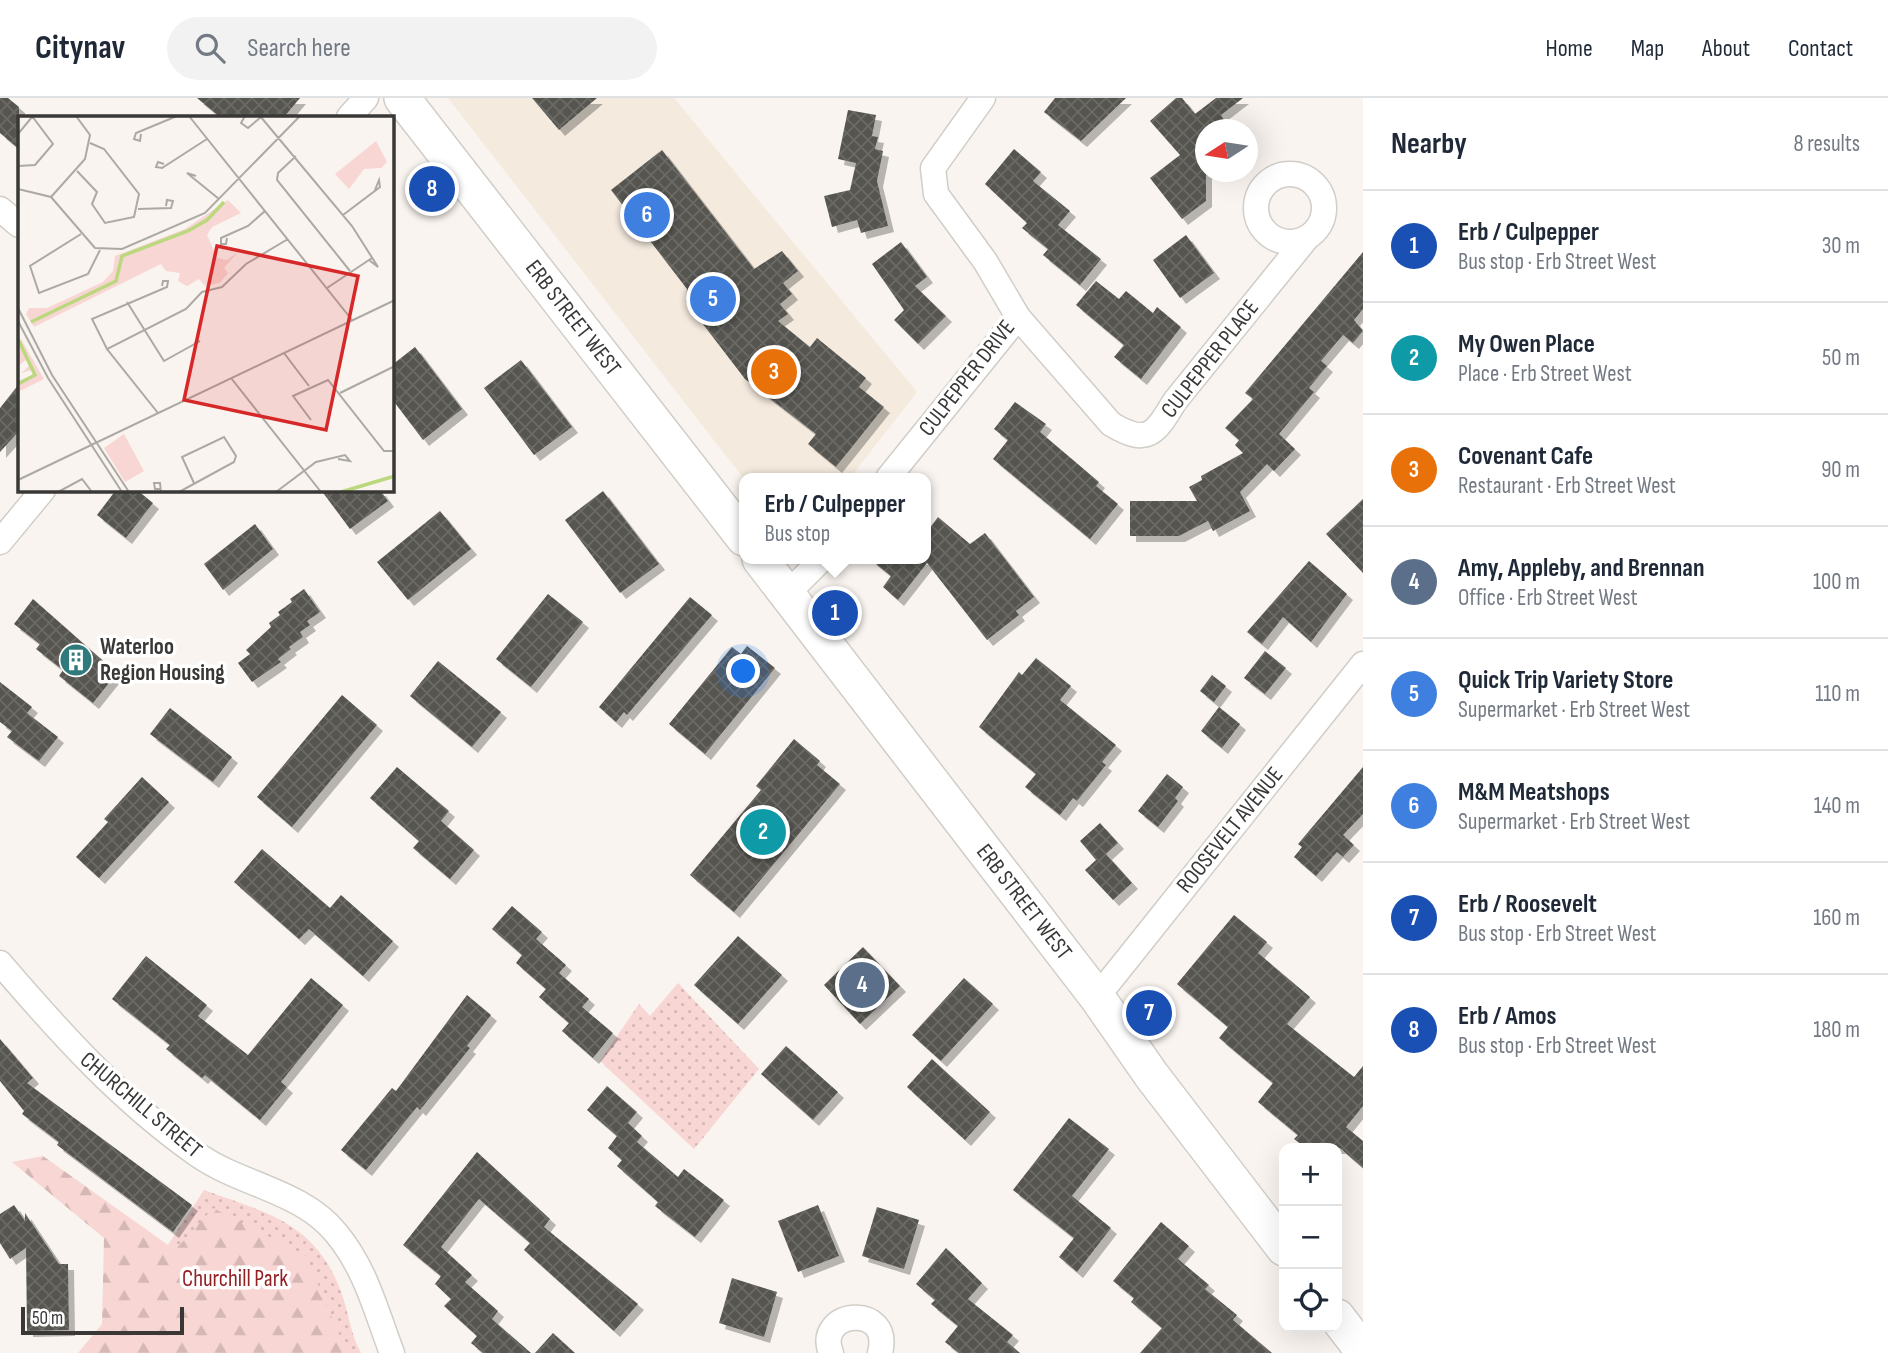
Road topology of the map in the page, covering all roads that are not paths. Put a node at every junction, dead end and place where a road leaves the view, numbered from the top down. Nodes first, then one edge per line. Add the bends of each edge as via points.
1 (366, 98) edge
2 (402, 98) edge
3 (983, 98) edge
4 (350, 116) edge
5 (0, 209) edge
6 (18, 224) edge
7 (1306, 239) dead end
8 (1018, 317) junction
9 (892, 473) edge
10 (41, 492) edge
11 (739, 532) edge
12 (0, 542) edge
13 (764, 564) edge
14 (817, 564) edge
15 (787, 594) junction
16 (1363, 664) edge
17 (0, 963) edge
18 (1097, 997) junction
19 (1279, 1241) edge
20 (1342, 1324) edge
21 (1363, 1351) edge
22 (392, 1353) edge
23 (831, 1353) edge
24 (880, 1353) edge

1 - 4 street
2 - 11 main road, ERB STREET WEST
3 - 8 street, CULPEPPER DRIVE via 933,168 936,194 985,261
5 - 6 street
7 - 8 street, CULPEPPER PLACE via 1148,435 1131,436 1111,424
8 - 9 street, CULPEPPER DRIVE
10 - 12 street
13 - 15 main road, ERB STREET WEST
14 - 15 street
15 - 18 main road, ERB STREET WEST
16 - 18 street, ROOSEVELT AVENUE
17 - 22 street, CHURCHILL STREET via 100,1075 157,1124 199,1156 280,1193 324,1220 367,1281
18 - 19 main road, ERB STREET WEST
20 - 21 main road
23 - 24 street via 834,1327 845,1319 860,1317 878,1328

